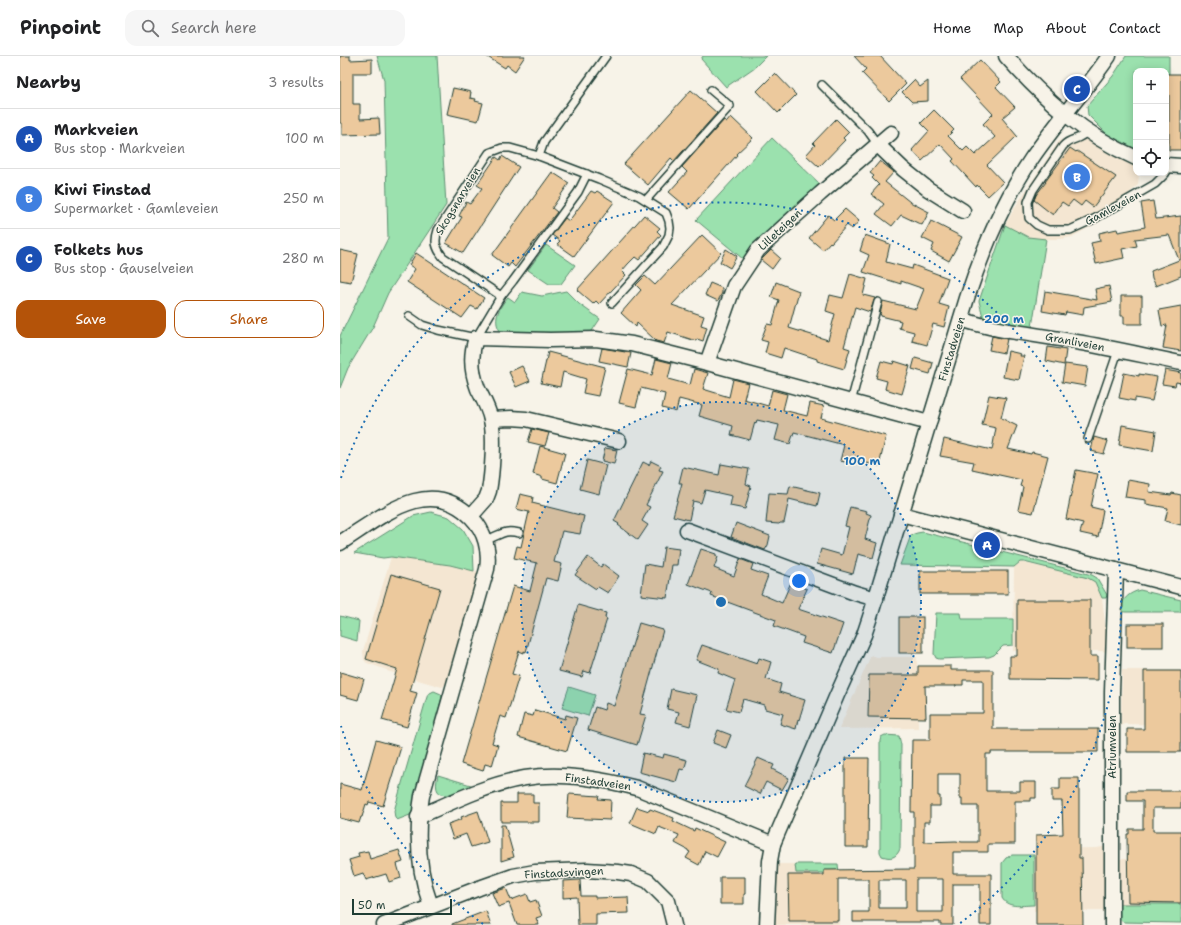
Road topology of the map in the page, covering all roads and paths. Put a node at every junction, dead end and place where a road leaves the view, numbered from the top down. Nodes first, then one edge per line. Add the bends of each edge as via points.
1 (606, 56) edge
2 (1006, 56) edge
3 (1109, 56) edge
4 (822, 85) dead end
5 (711, 90) dead end
6 (1064, 114) junction
7 (1087, 132) junction
8 (891, 133) dead end
9 (878, 145) junction
10 (539, 156) junction
11 (1133, 156) edge
12 (1172, 165) edge
13 (587, 174) junction
14 (646, 200) junction
15 (963, 210) dead end
16 (501, 296) junction
17 (878, 302) dead end
18 (612, 303) dead end
19 (409, 316) dead end
20 (961, 319) junction
21 (476, 338) junction
22 (1118, 351) junction
23 (707, 362) junction
24 (1181, 363) edge
25 (851, 402) junction
26 (491, 419) junction
27 (929, 423) junction
28 (1088, 439) dead end
29 (619, 441) dead end
30 (901, 514) junction
31 (471, 516) junction
32 (687, 530) dead end
33 (519, 532) dead end
34 (485, 540) junction
35 (340, 543) edge
36 (1116, 570) junction
37 (1181, 587) edge
38 (876, 599) junction
39 (418, 817) junction
40 (773, 844) junction
41 (431, 906) junction
42 (384, 925) edge
43 (674, 925) edge
44 (767, 925) edge
45 (1112, 925) edge

1 - 10 lane via 544,142
2 - 6 street
3 - 6 street, Finstadveien
4 - 9 lane
5 - 14 lane via 730,106
6 - 7 street
6 - 20 street, Finstadveien via 1032,158 1007,201 983,253
7 - 11 street
7 - 12 lane, Gamleveien via 1063,146 1033,190 1027,207 1029,218 1037,225 1048,230 1070,230 1143,192 1161,179
8 - 9 street, Lilleteigen
9 - 15 street via 928,189
9 - 23 street, Lilleteigen via 758,250 734,286
10 - 13 lane, Skogsnarveien
10 - 16 lane, Skogsnarveien via 510,148 489,153 438,230 436,237 435,243 443,257
13 - 14 lane, Skogsnarveien
13 - 16 lane via 578,192
14 - 18 lane, Skogsnarveien via 666,213 669,234 663,247
16 - 21 lane
17 - 25 lane
19 - 21 lane via 422,325
20 - 22 street, Granliveien via 991,328
20 - 27 street, Finstadveien
21 - 23 street via 606,340
21 - 26 street via 472,348 472,368
22 - 24 street, Granliveien
22 - 28 lane, Granliveien
23 - 25 street
25 - 27 street
26 - 29 street via 526,419
26 - 31 street via 493,439 489,491 486,499
27 - 30 street, Finstadveien
30 - 36 street
30 - 38 street, Finstadveien
31 - 34 street
31 - 35 street via 451,503 434,499 416,500 402,504
32 - 38 street
33 - 34 lane via 508,530
34 - 39 street via 488,561 481,591 425,780
36 - 37 street
36 - 45 street, Atriumveien via 1112,707
38 - 40 street, Finstadveien via 864,635
39 - 40 street, Finstadveien via 475,793 515,780 540,776 577,777 610,781 637,788
39 - 41 street via 424,887
40 - 44 street, Finstadveien
41 - 42 street, Finstadsvingen
41 - 43 street, Finstadsvingen via 513,876 536,872 587,870 618,872 648,881 668,901

